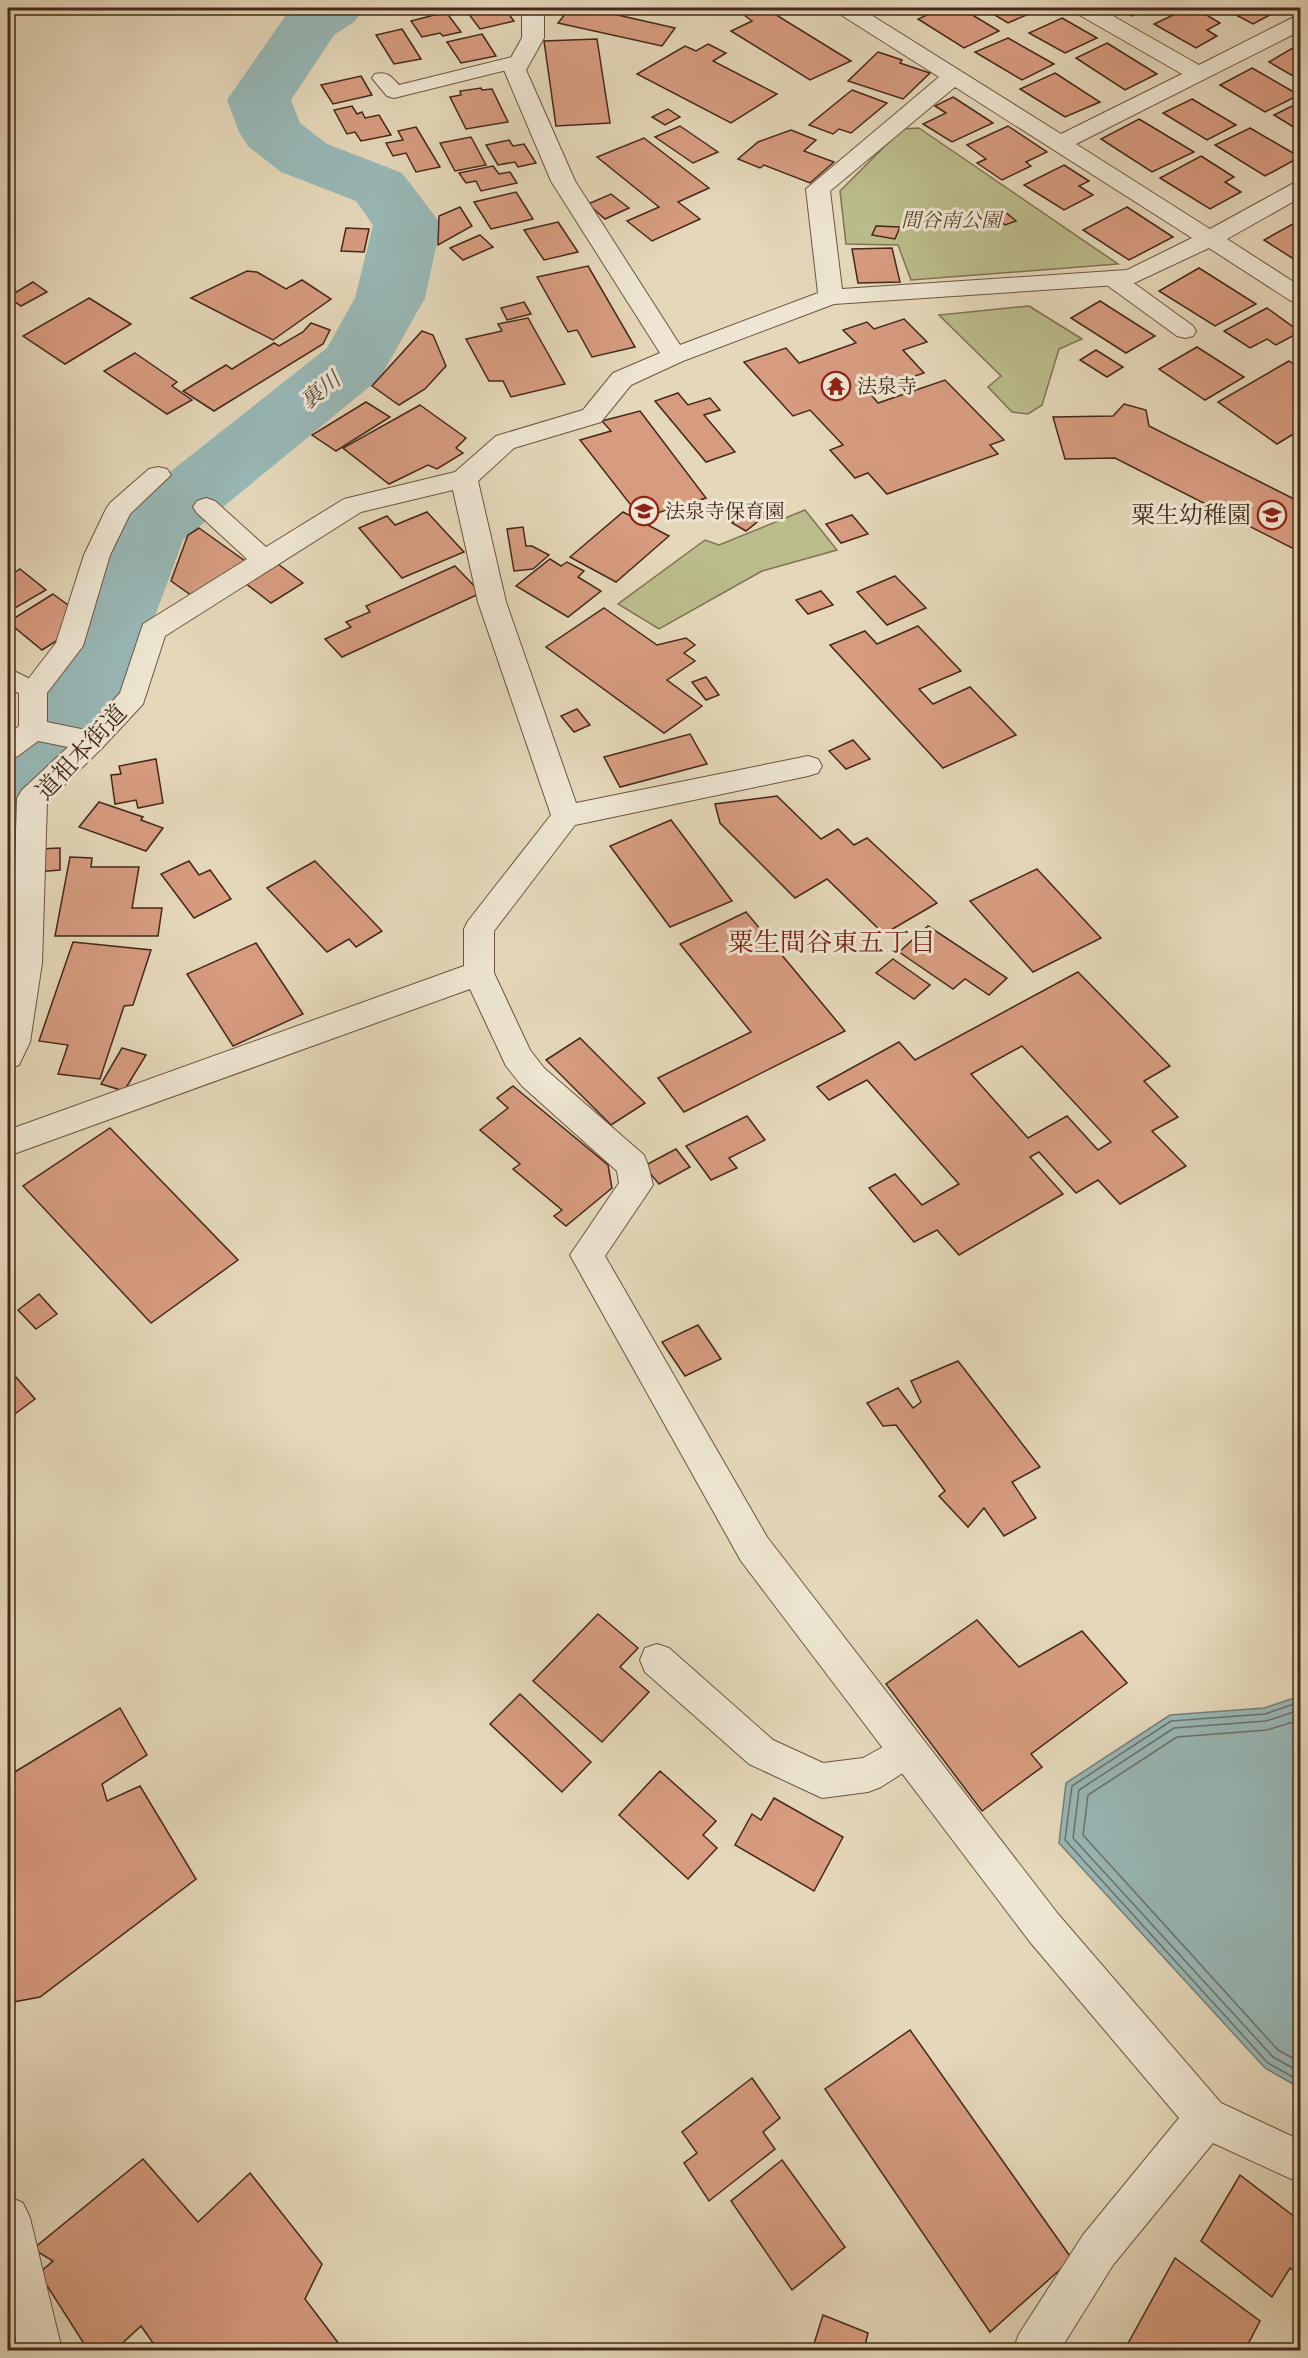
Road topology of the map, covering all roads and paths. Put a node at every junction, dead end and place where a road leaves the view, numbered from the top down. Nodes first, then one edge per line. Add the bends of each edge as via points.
1 (537, 8) edge
2 (846, 8) edge
3 (1084, 8) edge
4 (1300, 23) edge
5 (520, 61) junction
6 (1198, 74) junction
7 (954, 76) junction
8 (382, 78) dead end
9 (1059, 144) junction
10 (1300, 189) edge
11 (1209, 239) junction
12 (1112, 278) junction
13 (1300, 296) edge
14 (831, 297) junction
15 (1185, 331) dead end
16 (674, 356) junction
17 (158, 475) dead end
18 (464, 478) junction
19 (206, 507) dead end
20 (265, 561) junction
21 (8, 676) edge
22 (33, 691) junction
23 (33, 730) junction
24 (92, 741) junction
25 (8, 749) edge
26 (808, 766) dead end
27 (566, 816) junction
28 (479, 973) junction
29 (8, 1056) edge
30 (8, 1143) edge
31 (657, 1660) dead end
32 (908, 1750) junction
33 (1206, 2118) junction
34 (1300, 2162) edge
35 (8, 2218) edge
36 (40, 2350) edge
37 (1035, 2350) edge

1 - 5 street via 533,38
2 - 7 street
3 - 6 street
4 - 6 street
5 - 8 lane via 394,92
5 - 16 street via 515,70 562,181
6 - 9 street
7 - 9 street
7 - 14 street via 818,189
9 - 11 street
10 - 11 street
11 - 12 street via 1132,277
11 - 13 street
12 - 14 street
12 - 15 lane
14 - 16 street
16 - 18 street via 622,379 592,416 505,442
17 - 22 street via 119,509 97,555 69,646
18 - 20 street via 353,505
18 - 27 street via 492,602
19 - 20 street
20 - 24 street, 道祖本街道 via 153,631 133,697
21 - 22 lane
22 - 23 street
23 - 24 street
23 - 25 street
24 - 29 street, 道祖本街道 via 32,798 27,963 14,1042
26 - 27 street
27 - 28 street via 479,929
28 - 30 street
28 - 32 street via 517,1058 533,1077 632,1165 636,1185 586,1255 754,1549
31 - 32 lane via 761,1752 822,1781 868,1775
32 - 33 street via 1044,1928
33 - 34 street
33 - 37 street via 1098,2250
35 - 36 street

